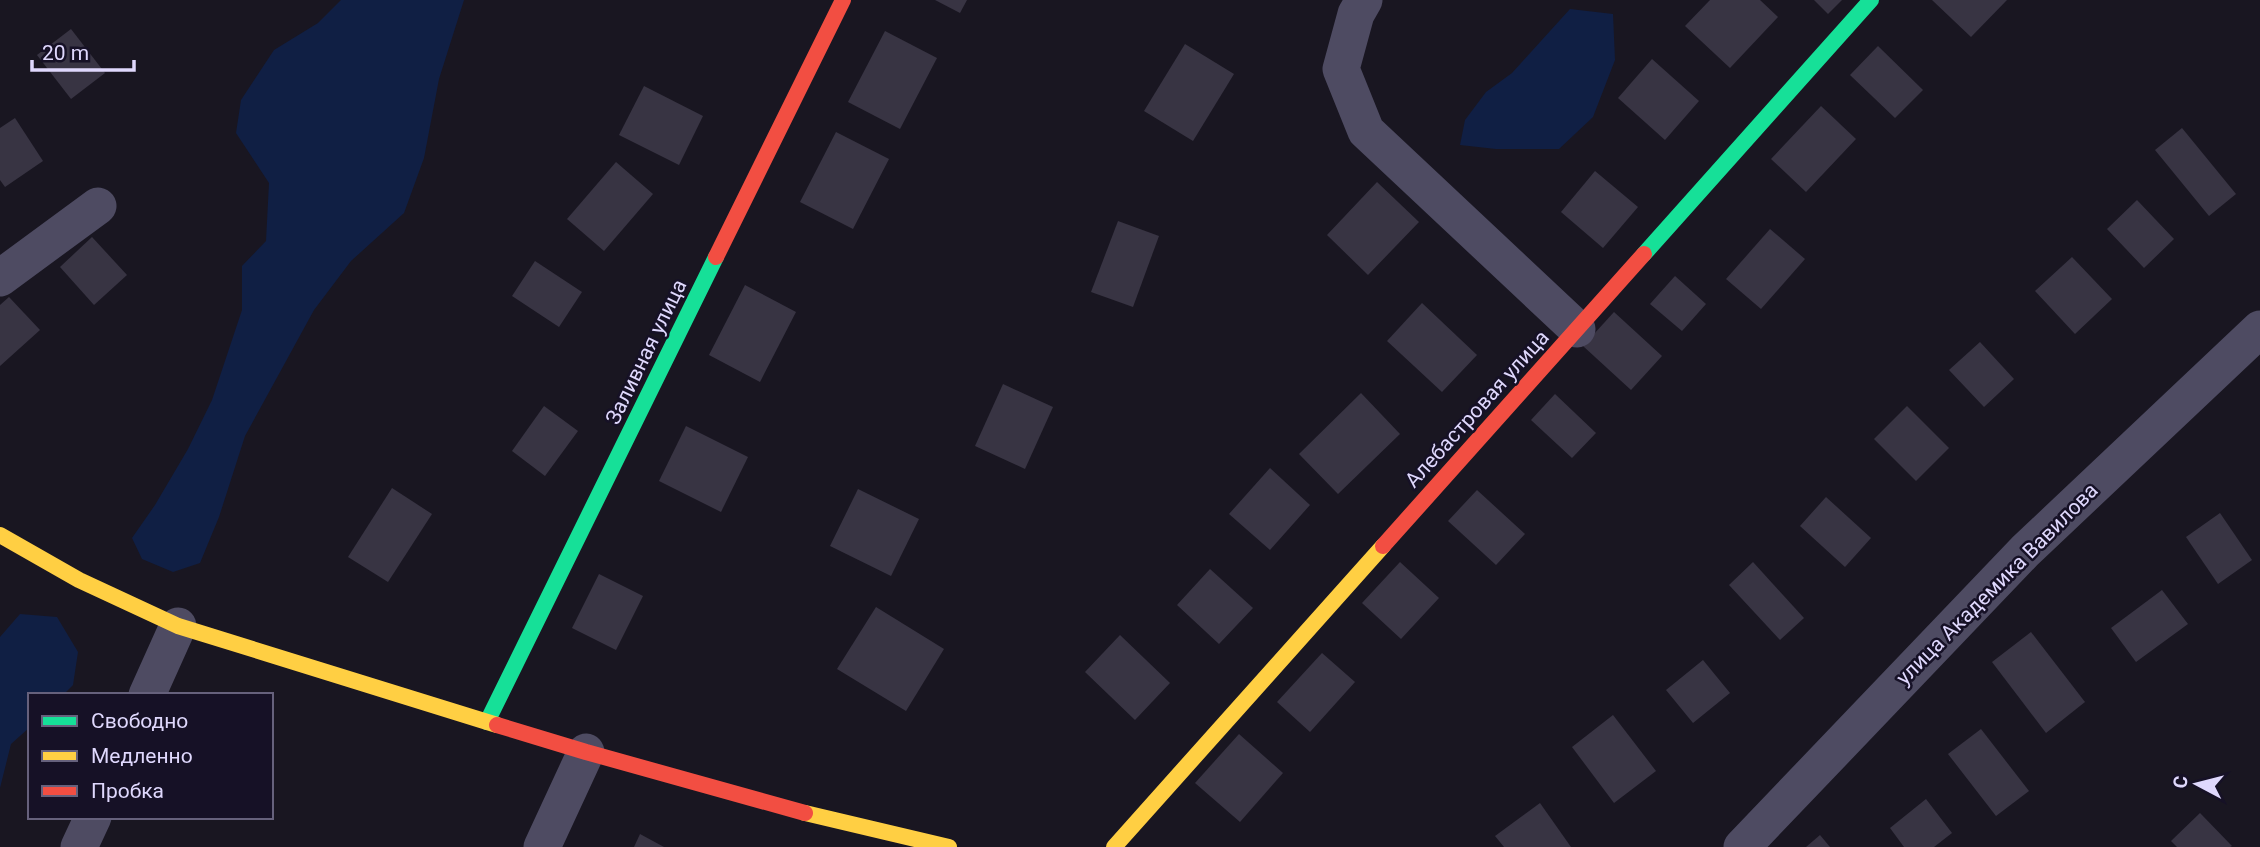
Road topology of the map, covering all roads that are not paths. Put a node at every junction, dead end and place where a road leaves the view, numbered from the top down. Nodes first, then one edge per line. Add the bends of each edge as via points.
1 (843, 0) edge
2 (1364, 0) edge
3 (1871, 0) edge
4 (97, 205) dead end
5 (0, 278) edge
6 (1577, 329) junction
7 (2260, 329) edge
8 (0, 535) edge
9 (178, 625) junction
10 (148, 693) edge
11 (487, 722) junction
12 (586, 752) junction
13 (92, 819) edge
14 (79, 847) edge
15 (542, 847) edge
16 (949, 847) edge
17 (1114, 847) edge
18 (1742, 847) edge

1 - 11 street, Заливная улица
2 - 6 street via 1341,69 1366,131
3 - 6 street, Алебастровая улица
4 - 5 street
6 - 17 street, Алебастровая улица
7 - 18 street, улица Академика Вавилова via 2025,551
8 - 9 street via 79,580
9 - 10 street
9 - 11 street
11 - 12 street
12 - 15 street
12 - 16 street via 792,810
13 - 14 street

